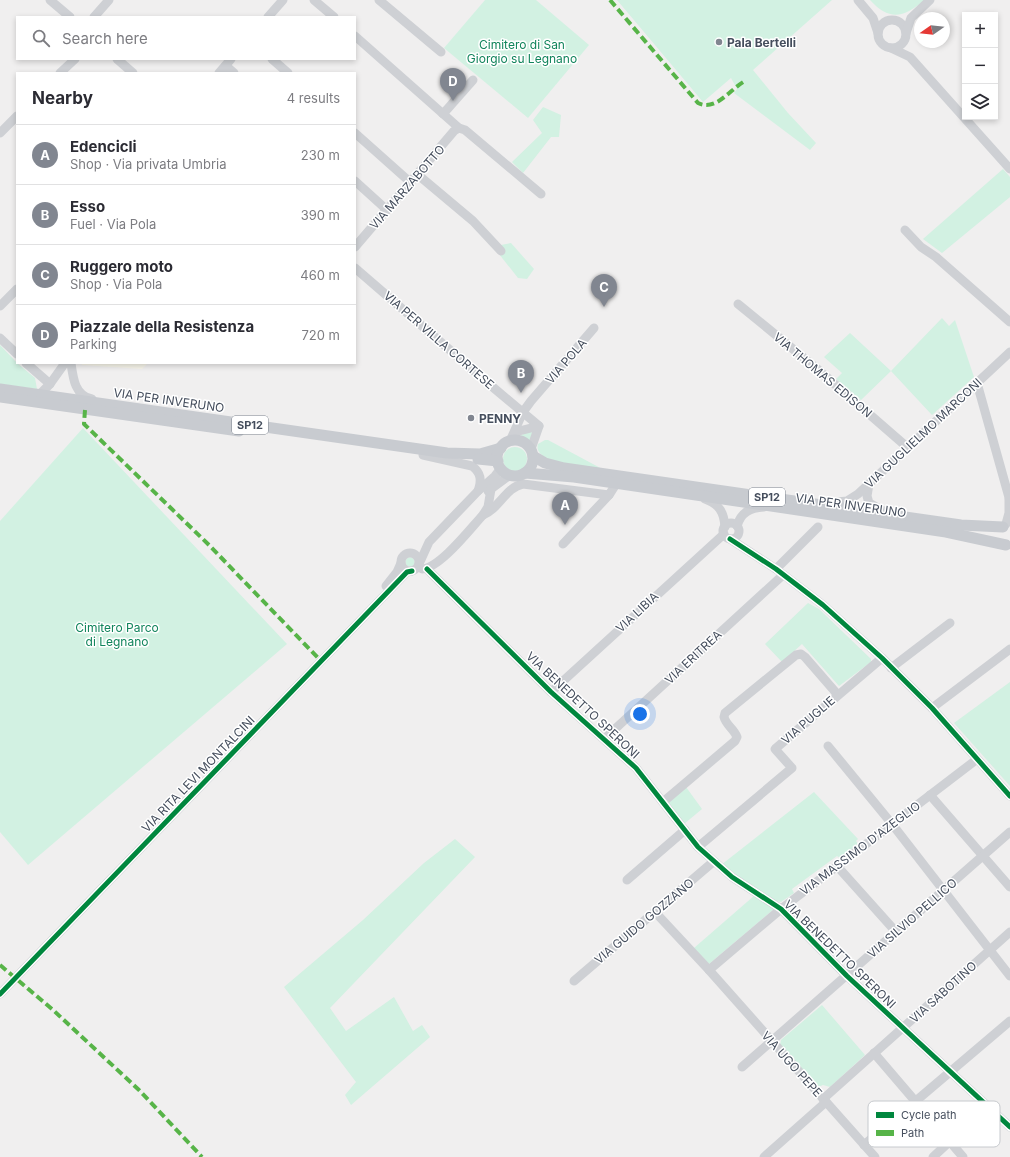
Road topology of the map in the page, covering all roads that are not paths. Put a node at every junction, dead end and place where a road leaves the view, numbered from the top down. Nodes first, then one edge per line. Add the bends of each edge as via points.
1 (50, 0) edge
2 (109, 0) edge
3 (283, 0) edge
4 (314, 0) edge
5 (379, 0) edge
6 (858, 0) edge
7 (930, 0) edge
8 (869, 12) junction
9 (916, 12) edge
10 (914, 13) edge
11 (914, 14) edge
12 (69, 16) edge
13 (95, 16) edge
14 (269, 16) edge
15 (333, 16) edge
16 (892, 20) junction
17 (878, 32) junction
18 (906, 35) junction
19 (356, 37) edge
20 (892, 48) junction
21 (441, 52) dead end
22 (910, 57) junction
23 (74, 60) edge
24 (118, 60) edge
25 (273, 60) edge
26 (229, 62) edge
27 (61, 72) edge
28 (131, 72) edge
29 (220, 72) edge
30 (234, 72) edge
31 (287, 72) edge
32 (473, 80) dead end
33 (443, 114) junction
34 (16, 117) edge
35 (459, 128) junction
36 (0, 133) edge
37 (356, 134) edge
38 (1010, 169) edge
39 (418, 174) junction
40 (356, 182) edge
41 (410, 182) junction
42 (541, 194) dead end
43 (387, 210) junction
44 (904, 230) dead end
45 (356, 246) edge
46 (501, 251) dead end
47 (356, 269) edge
48 (16, 290) edge
49 (738, 304) dead end
50 (0, 306) edge
51 (1010, 322) edge
52 (594, 328) dead end
53 (0, 338) edge
54 (1010, 352) edge
55 (16, 353) edge
56 (27, 364) edge
57 (64, 364) edge
58 (71, 364) edge
59 (977, 383) junction
60 (50, 384) junction
61 (0, 389) edge
62 (39, 395) junction
63 (0, 397) edge
64 (523, 412) junction
65 (197, 417) junction
66 (539, 426) junction
67 (513, 437) junction
68 (907, 446) junction
69 (500, 448) junction
70 (532, 452) junction
71 (423, 455) junction
72 (499, 465) junction
73 (525, 473) junction
74 (510, 475) junction
75 (616, 484) junction
76 (869, 484) junction
77 (478, 491) junction
78 (491, 492) junction
79 (506, 496) junction
80 (608, 496) junction
81 (698, 496) junction
82 (1009, 497) edge
83 (806, 502) junction
84 (774, 507) junction
85 (459, 512) junction
86 (890, 514) junction
87 (483, 515) junction
88 (1006, 524) edge
89 (818, 527) dead end
90 (738, 530) junction
91 (726, 533) junction
92 (429, 542) junction
93 (564, 544) dead end
94 (1008, 546) edge
95 (748, 551) junction
96 (409, 553) junction
97 (402, 563) junction
98 (418, 568) junction
99 (779, 572) junction
100 (950, 623) dead end
101 (1010, 649) edge
102 (882, 658) junction
103 (892, 668) junction
104 (551, 692) junction
105 (838, 695) junction
106 (932, 708) junction
107 (604, 739) junction
108 (828, 746) dead end
109 (976, 760) junction
110 (930, 795) junction
111 (1010, 796) edge
112 (663, 802) junction
113 (892, 824) junction
114 (685, 830) junction
115 (1010, 832) edge
116 (698, 847) junction
117 (983, 856) junction
118 (714, 862) junction
119 (837, 866) junction
120 (627, 880) dead end
121 (1010, 887) edge
122 (944, 891) junction
123 (781, 909) junction
124 (655, 912) junction
125 (897, 932) junction
126 (1010, 932) edge
127 (989, 950) junction
128 (709, 970) junction
129 (847, 976) junction
130 (1010, 976) edge
131 (574, 981) dead end
132 (0, 987) edge
133 (0, 994) edge
134 (1010, 1022) edge
135 (903, 1029) junction
136 (772, 1042) junction
137 (874, 1053) junction
138 (742, 1067) dead end
139 (949, 1072) junction
140 (825, 1100) junction
141 (915, 1101) joint
142 (982, 1101) edge
143 (1000, 1117) edge
144 (1010, 1127) edge
145 (868, 1142) edge
146 (864, 1145) junction
147 (943, 1147) edge
148 (954, 1147) edge
149 (764, 1157) edge
150 (875, 1157) edge
151 (932, 1157) edge
152 (963, 1157) edge

1 - 12 street
2 - 13 street
3 - 14 street
4 - 15 street
5 - 21 street
6 - 8 street
7 - 9 street
8 - 16 street
8 - 17 street
10 - 16 street
11 - 18 street
16 - 17 street via 881,24
16 - 18 street via 902,24
17 - 20 street via 880,41
18 - 20 street via 900,45
18 - 22 street via 905,44
19 - 33 street
20 - 22 street
22 - 38 street
23 - 27 street
24 - 28 street
25 - 31 street
26 - 29 street
26 - 30 street
32 - 33 street
33 - 35 street
34 - 36 street
35 - 39 street, VIA MARZABOTTO
35 - 42 street via 465,130
37 - 41 street
39 - 41 street, VIA MARZABOTTO
39 - 46 street via 473,221
40 - 43 street
41 - 43 street, VIA MARZABOTTO
43 - 45 street, VIA MARZABOTTO
44 - 51 street
47 - 64 street, VIA PER VILLA CORTESE
48 - 50 street
49 - 68 street, VIA THOMAS EDISON
52 - 64 street, VIA POLA
53 - 55 street
54 - 59 street, VIA GUGLIELMO MARCONI
56 - 60 street
57 - 60 street
58 - 65 street via 77,389 89,399
59 - 68 street, VIA GUGLIELMO MARCONI
59 - 82 street
60 - 62 street
61 - 62 main road, VIA PER INVERUNO / SP12
62 - 65 main road, VIA PER INVERUNO / SP12
63 - 71 main road, VIA PER INVERUNO / SP12
64 - 66 street, VIA PER VILLA CORTESE
64 - 67 street
65 - 69 main road, VIA PER INVERUNO / SP12 via 447,452 480,454
66 - 67 street
66 - 70 street
67 - 69 main road
67 - 70 main road via 522,441
68 - 76 street, VIA GUGLIELMO MARCONI
69 - 72 main road
70 - 73 main road via 532,466
70 - 83 main road, VIA PER INVERUNO / SP12 via 545,463 564,468
71 - 72 main road, VIA PER INVERUNO / SP12 via 490,459
71 - 77 street, VIA PER INVERUNO via 472,466 480,475 481,485
72 - 74 main road
72 - 77 street, VIA RITA LEVI MONTALCINI via 496,476
73 - 74 main road
73 - 75 main road, VIA PER INVERUNO / SP12
74 - 78 street, VIA RITA LEVI MONTALCINI
75 - 80 street
75 - 81 main road, VIA PER INVERUNO / SP12
76 - 83 street, VIA GUGLIELMO MARCONI via 847,501
76 - 86 street via 869,503
77 - 85 street, VIA RITA LEVI MONTALCINI
78 - 79 street via 497,500
78 - 85 street, VIA RITA LEVI MONTALCINI
78 - 87 street via 488,507
79 - 80 street via 516,486 523,484
79 - 87 street via 494,509
80 - 93 street
81 - 84 main road, VIA PER INVERUNO / SP12
81 - 91 street via 713,502 721,510
82 - 88 street
83 - 86 main road, VIA PER INVERUNO / SP12
84 - 90 street via 747,511 742,515
84 - 94 main road, VIA PER INVERUNO / SP12 via 946,532
85 - 92 street, VIA RITA LEVI MONTALCINI
86 - 88 main road, VIA PER INVERUNO / SP12 via 973,526
87 - 98 street via 439,561
88 - 94 main road via 1001,535
89 - 99 street, VIA ERITREA
90 - 91 street, VIA LIBIA via 735,538
90 - 91 street via 731,523
90 - 95 street
91 - 95 street
91 - 104 street, VIA LIBIA
92 - 96 street, VIA RITA LEVI MONTALCINI
92 - 98 street, VIA RITA LEVI MONTALCINI
95 - 99 street
96 - 97 street via 404,555
96 - 98 street via 417,556
97 - 98 street via 406,570
97 - 132 street, VIA RITA LEVI MONTALCINI via 393,578 334,641
98 - 104 street, VIA BENEDETTO SPERONI via 487,629
98 - 133 street, VIA RITA LEVI MONTALCINI via 402,578
99 - 102 street via 823,605
99 - 107 street, VIA ERITREA
100 - 103 street
101 - 106 street
102 - 103 street
102 - 105 street, VIA PUGLIE
103 - 106 street
104 - 107 street, VIA BENEDETTO SPERONI
105 - 112 street via 806,657 796,655 725,713 725,720 737,738
105 - 116 street, VIA PUGLIE via 775,749 792,768
106 - 109 street
107 - 112 street, VIA BENEDETTO SPERONI via 636,768
108 - 113 street
109 - 110 street, VIA MASSIMO D'AZEGLIO
109 - 111 street
110 - 113 street, VIA MASSIMO D'AZEGLIO
110 - 117 street
112 - 114 street, VIA BENEDETTO SPERONI
113 - 119 street, VIA MASSIMO D'AZEGLIO
113 - 122 street
114 - 116 street, VIA BENEDETTO SPERONI
114 - 120 street
115 - 117 street, VIA SILVIO PELLICO
116 - 118 street, VIA BENEDETTO SPERONI
117 - 121 street
117 - 122 street, VIA SILVIO PELLICO
118 - 123 street, VIA BENEDETTO SPERONI
118 - 124 street, VIA GUIDO GOZZANO
119 - 123 street, VIA MASSIMO D'AZEGLIO
119 - 125 street
122 - 125 street, VIA SILVIO PELLICO
122 - 127 street
123 - 128 street, VIA MASSIMO D'AZEGLIO
123 - 129 street, VIA BENEDETTO SPERONI
124 - 128 street, VIA UGO PEPE
124 - 131 street, VIA GUIDO GOZZANO
125 - 129 street, VIA SILVIO PELLICO
126 - 127 street, VIA SABOTINO
127 - 130 street
127 - 135 street, VIA SABOTINO
128 - 136 street, VIA UGO PEPE
129 - 135 street, VIA BENEDETTO SPERONI
129 - 136 street, VIA SILVIO PELLICO
134 - 139 street
135 - 137 street, VIA SABOTINO
135 - 139 street, VIA BENEDETTO SPERONI
136 - 138 street, VIA SILVIO PELLICO
136 - 140 street, VIA UGO PEPE
137 - 140 street, VIA SABOTINO
137 - 141 street
139 - 141 street
139 - 142 street, VIA BENEDETTO SPERONI
140 - 146 street, VIA UGO PEPE
140 - 149 street, VIA SABOTINO
143 - 144 street, VIA BENEDETTO SPERONI
145 - 146 street
146 - 150 street, VIA UGO PEPE
147 - 151 street
148 - 152 street

